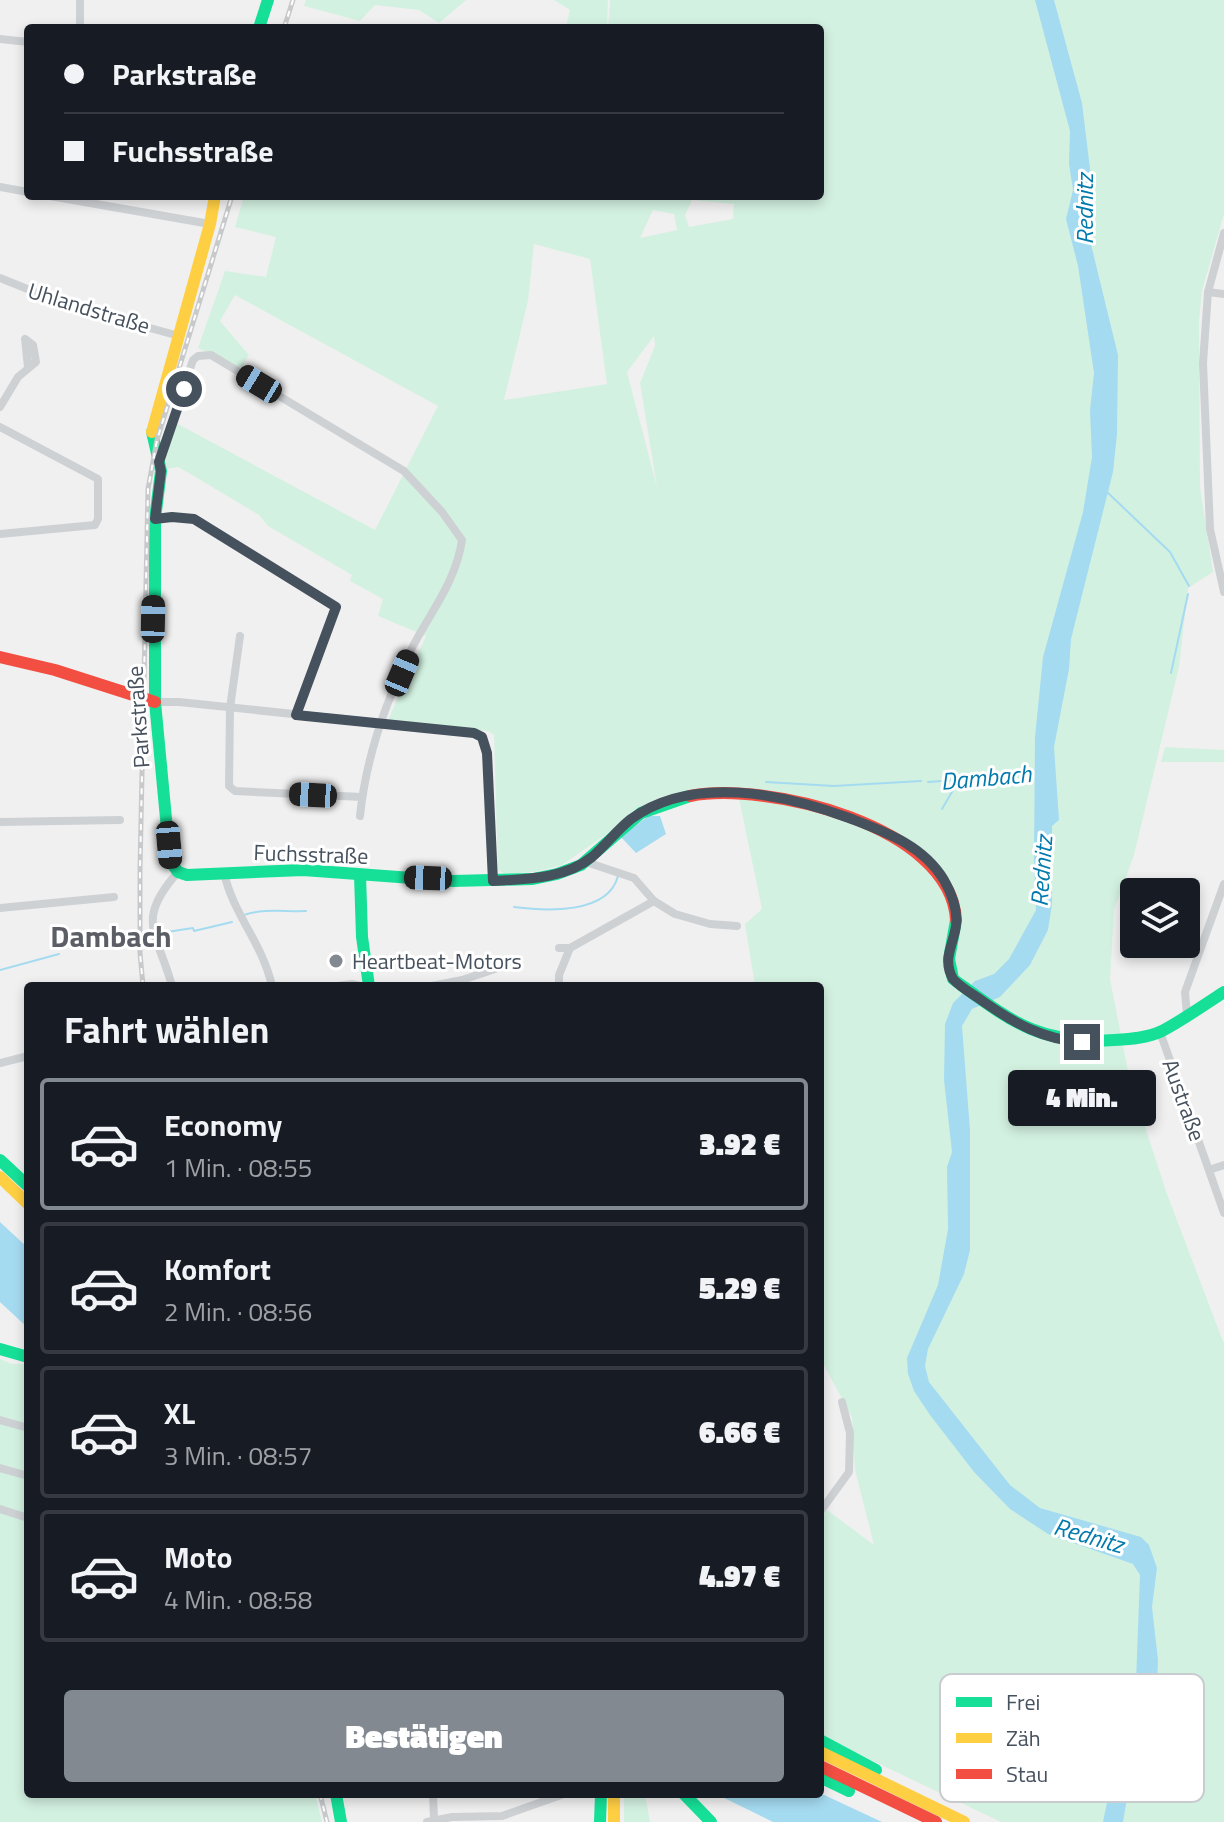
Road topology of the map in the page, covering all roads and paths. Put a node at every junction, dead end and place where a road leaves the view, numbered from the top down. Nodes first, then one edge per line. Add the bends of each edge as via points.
1 (80, 0) edge
2 (268, 0) edge
3 (80, 24) edge
4 (260, 24) edge
5 (0, 39) edge
6 (24, 42) edge
7 (0, 187) edge
8 (24, 191) edge
9 (84, 200) edge
10 (214, 200) edge
11 (210, 224) junction
12 (1224, 233) edge
13 (0, 278) edge
14 (1208, 292) junction
15 (1224, 294) edge
16 (179, 336) junction
17 (28, 367) dead end
18 (0, 407) edge
19 (0, 427) edge
20 (159, 462) junction
21 (155, 519) junction
22 (0, 534) edge
23 (1224, 592) edge
24 (240, 636) dead end
25 (0, 657) edge
26 (155, 702) junction
27 (230, 708) junction
28 (296, 715) junction
29 (380, 725) junction
30 (362, 797) junction
31 (360, 816) dead end
32 (120, 820) dead end
33 (0, 822) edge
34 (586, 862) junction
35 (178, 872) junction
36 (224, 873) junction
37 (360, 875) junction
38 (493, 881) junction
39 (1224, 884) edge
40 (114, 897) dead end
41 (654, 901) junction
42 (0, 908) edge
43 (737, 926) dead end
44 (559, 948) dead end
45 (570, 948) junction
46 (519, 961) dead end
47 (170, 982) edge
48 (271, 982) edge
49 (368, 982) edge
50 (452, 982) edge
51 (559, 982) edge
52 (1224, 992) edge
53 (1187, 1015) junction
54 (1160, 1032) junction
55 (24, 1057) edge
56 (0, 1063) edge
57 (0, 1160) edge
58 (1224, 1165) edge
59 (1209, 1170) junction
60 (0, 1177) edge
61 (24, 1182) edge
62 (24, 1200) edge
63 (1224, 1213) edge
64 (0, 1349) edge
65 (24, 1356) edge
66 (842, 1402) dead end
67 (0, 1420) edge
68 (24, 1427) edge
69 (0, 1468) edge
70 (24, 1475) edge
71 (824, 1506) edge
72 (0, 1509) edge
73 (24, 1517) edge
74 (824, 1742) edge
75 (824, 1754) edge
76 (824, 1768) edge
77 (824, 1779) edge
78 (337, 1798) edge
79 (433, 1798) edge
80 (554, 1798) edge
81 (601, 1798) edge
82 (614, 1798) edge
83 (688, 1798) edge
84 (940, 1817) edge
85 (502, 1819) edge
86 (431, 1820) edge
87 (341, 1822) edge
88 (600, 1822) edge
89 (614, 1822) edge
90 (711, 1822) edge
91 (918, 1822) edge
92 (964, 1822) edge

1 - 3 street
2 - 4 main road
5 - 6 street
7 - 8 street
9 - 11 street
10 - 11 main road, Parkstraße
11 - 16 main road, Parkstraße
12 - 14 street
13 - 16 street, Uhlandstraße via 67,305
14 - 15 street
14 - 23 street via 1203,363 1206,484
16 - 20 main road, Parkstraße via 151,430
17 - 18 street
19 - 22 street via 98,479 98,519 95,525
20 - 21 main road, Parkstraße
20 - 29 street, Parkstraße via 193,360 211,355 404,471 442,512 462,540 459,560 413,646
21 - 26 main road, Parkstraße
21 - 28 street via 194,519 336,607
24 - 27 street
25 - 26 main road
26 - 27 street
26 - 35 main road, Parkstraße via 170,861
27 - 28 street
27 - 30 street via 228,780 235,791
28 - 29 street
29 - 30 street
29 - 38 street via 482,737
30 - 31 street
32 - 33 street
34 - 38 main road, Fuchsstraße via 534,879
34 - 41 street via 634,878
34 - 54 main road, Fuchsstraße via 632,819 662,803 723,793 788,798 909,845 939,873 956,910 948,968 953,979 990,1006 1031,1030 1070,1041
35 - 36 main road, Fuchsstraße
35 - 47 street via 159,895 152,924
36 - 37 main road, Fuchsstraße
36 - 48 street
37 - 38 main road, Fuchsstraße
37 - 49 main road
39 - 53 street via 1185,992
40 - 42 street
41 - 43 street via 694,920
41 - 45 street
44 - 45 street
45 - 51 street
46 - 50 street
52 - 53 main road, Fuchsstraße
53 - 54 main road, Fuchsstraße
54 - 59 street, Austraße
55 - 56 street
57 - 61 main road
58 - 59 street
59 - 63 street, Austraße
60 - 62 main road
64 - 65 main road
66 - 71 street via 850,1433 849,1472
67 - 68 street
69 - 70 street
72 - 73 street
74 - 84 main road via 918,1793
75 - 84 main road
76 - 84 main road
77 - 91 main road
78 - 87 main road
79 - 86 street
80 - 85 street
81 - 88 main road
82 - 89 main road
83 - 90 main road
84 - 92 main road
85 - 86 street

